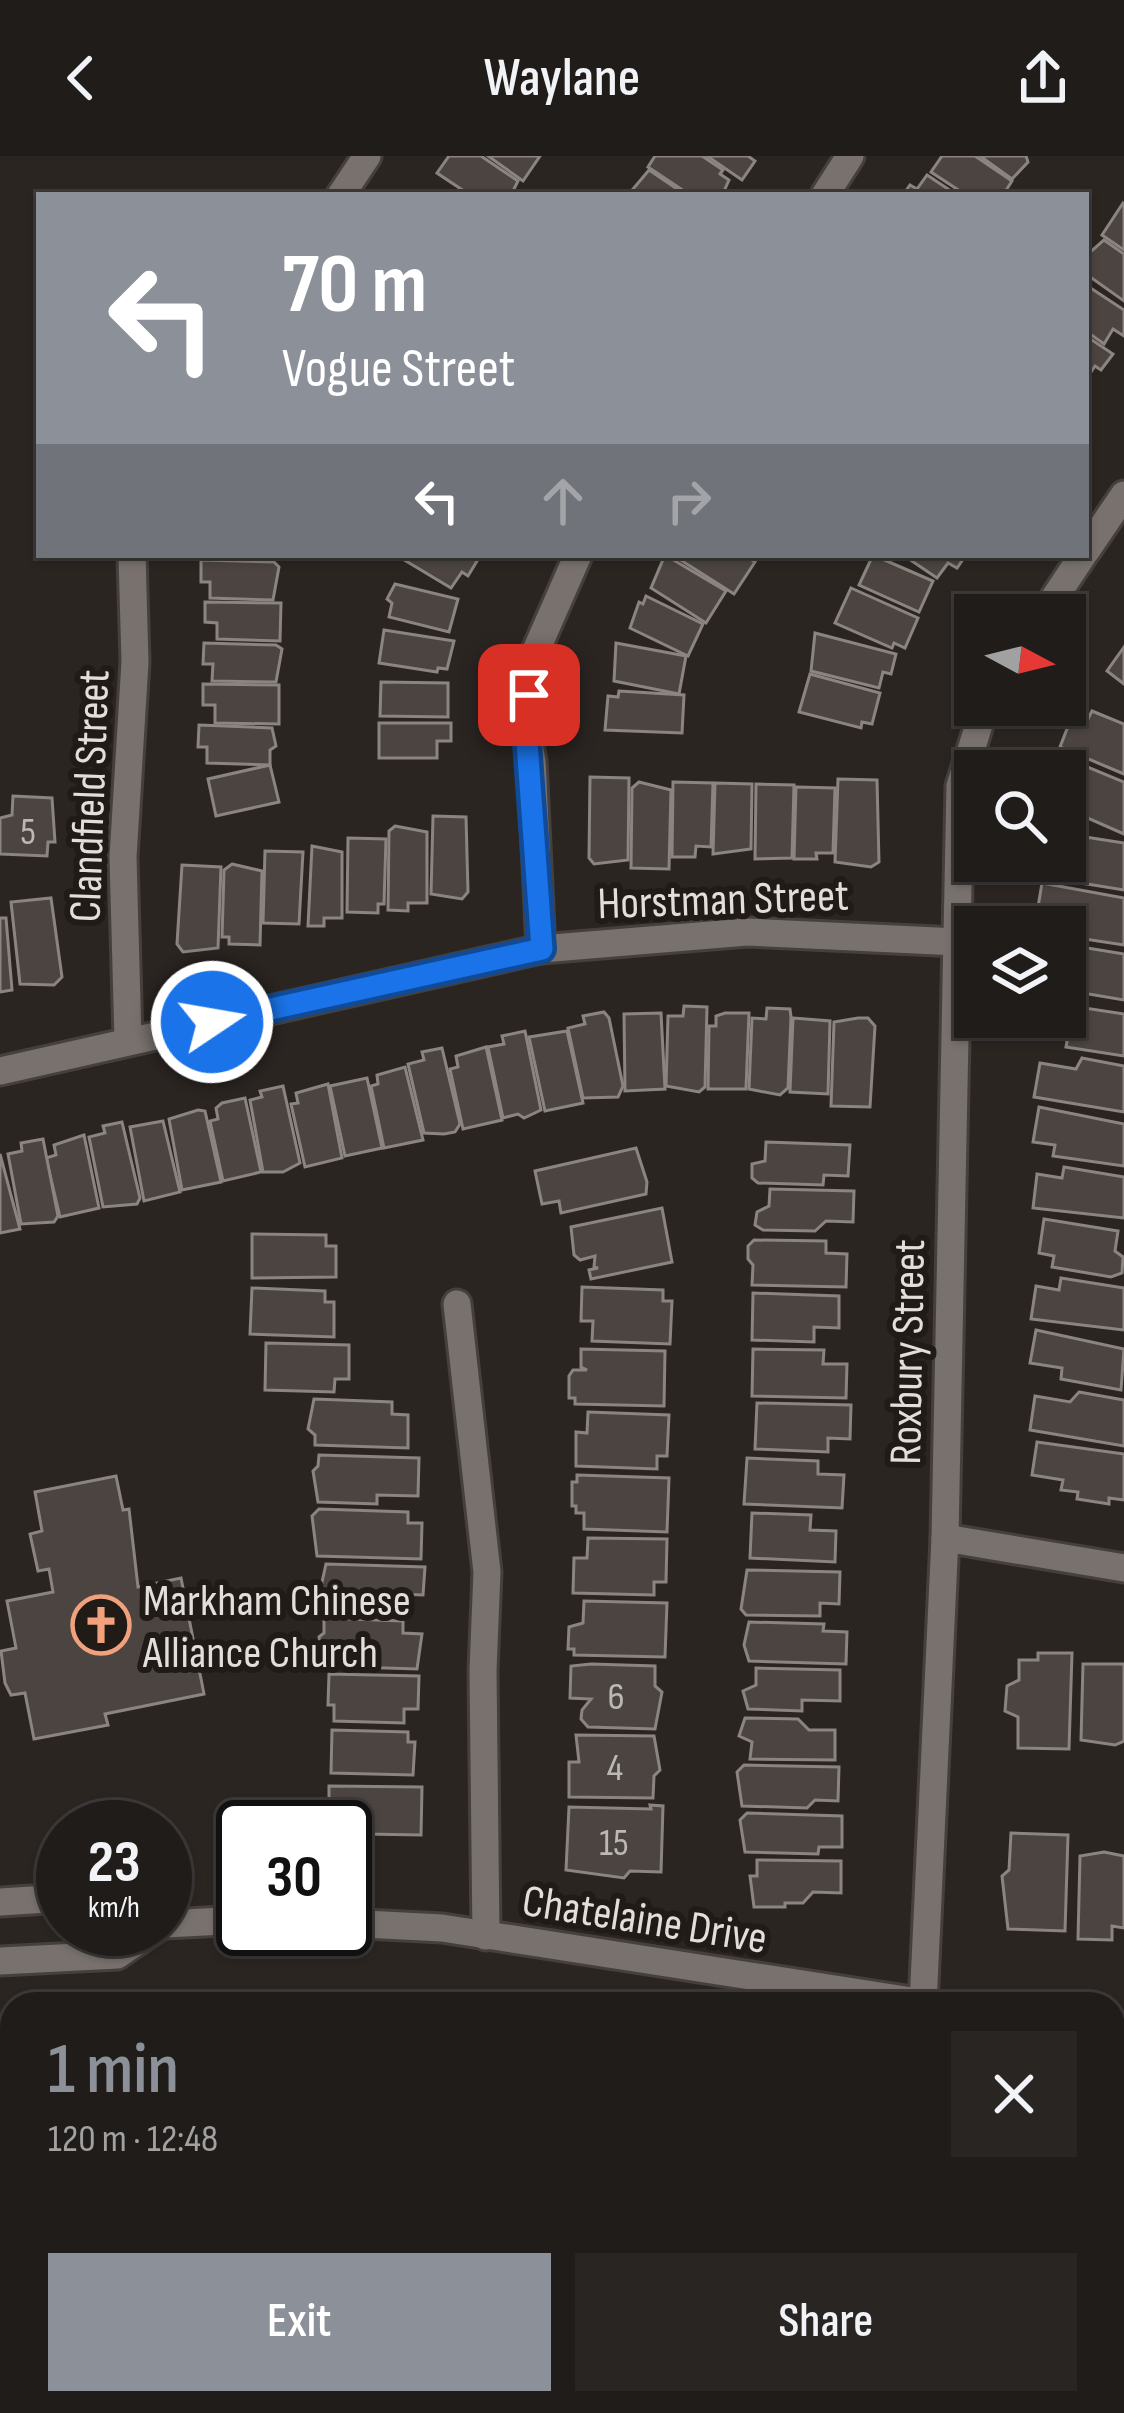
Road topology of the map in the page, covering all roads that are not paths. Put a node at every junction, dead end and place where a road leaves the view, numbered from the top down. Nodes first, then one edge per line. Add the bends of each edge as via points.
1 (367, 156) edge
2 (850, 156) edge
3 (343, 192) edge
4 (827, 192) edge
5 (1124, 495) edge
6 (1089, 547) edge
7 (132, 558) edge
8 (577, 558) edge
9 (1082, 558) edge
10 (1057, 594) edge
11 (979, 726) edge
12 (958, 906) edge
13 (954, 942) edge
14 (542, 949) junction
15 (956, 1038) edge
16 (128, 1040) junction
17 (0, 1071) edge
18 (458, 1304) dead end
19 (945, 1538) junction
20 (1124, 1568) edge
21 (36, 1900) edge
22 (0, 1903) edge
23 (372, 1924) edge
24 (486, 1936) junction
25 (98, 1956) edge
26 (0, 1961) edge
27 (848, 1992) edge
28 (926, 1992) edge

1 - 3 street
2 - 4 street
5 - 6 street
7 - 16 street, Clandfield Street via 135,662 123,857
8 - 14 street via 531,662 526,729
9 - 10 street
11 - 12 street, Roxbury Street via 960,786
13 - 14 street, Horstman Street via 747,932
14 - 16 street, Horstman Street
15 - 19 street, Roxbury Street
16 - 17 street, Horstman Street
18 - 24 street via 487,1572
19 - 20 street
19 - 28 street, Roxbury Street
21 - 22 street
23 - 24 street, Chatelaine Drive
24 - 27 street, Chatelaine Drive
25 - 26 street

